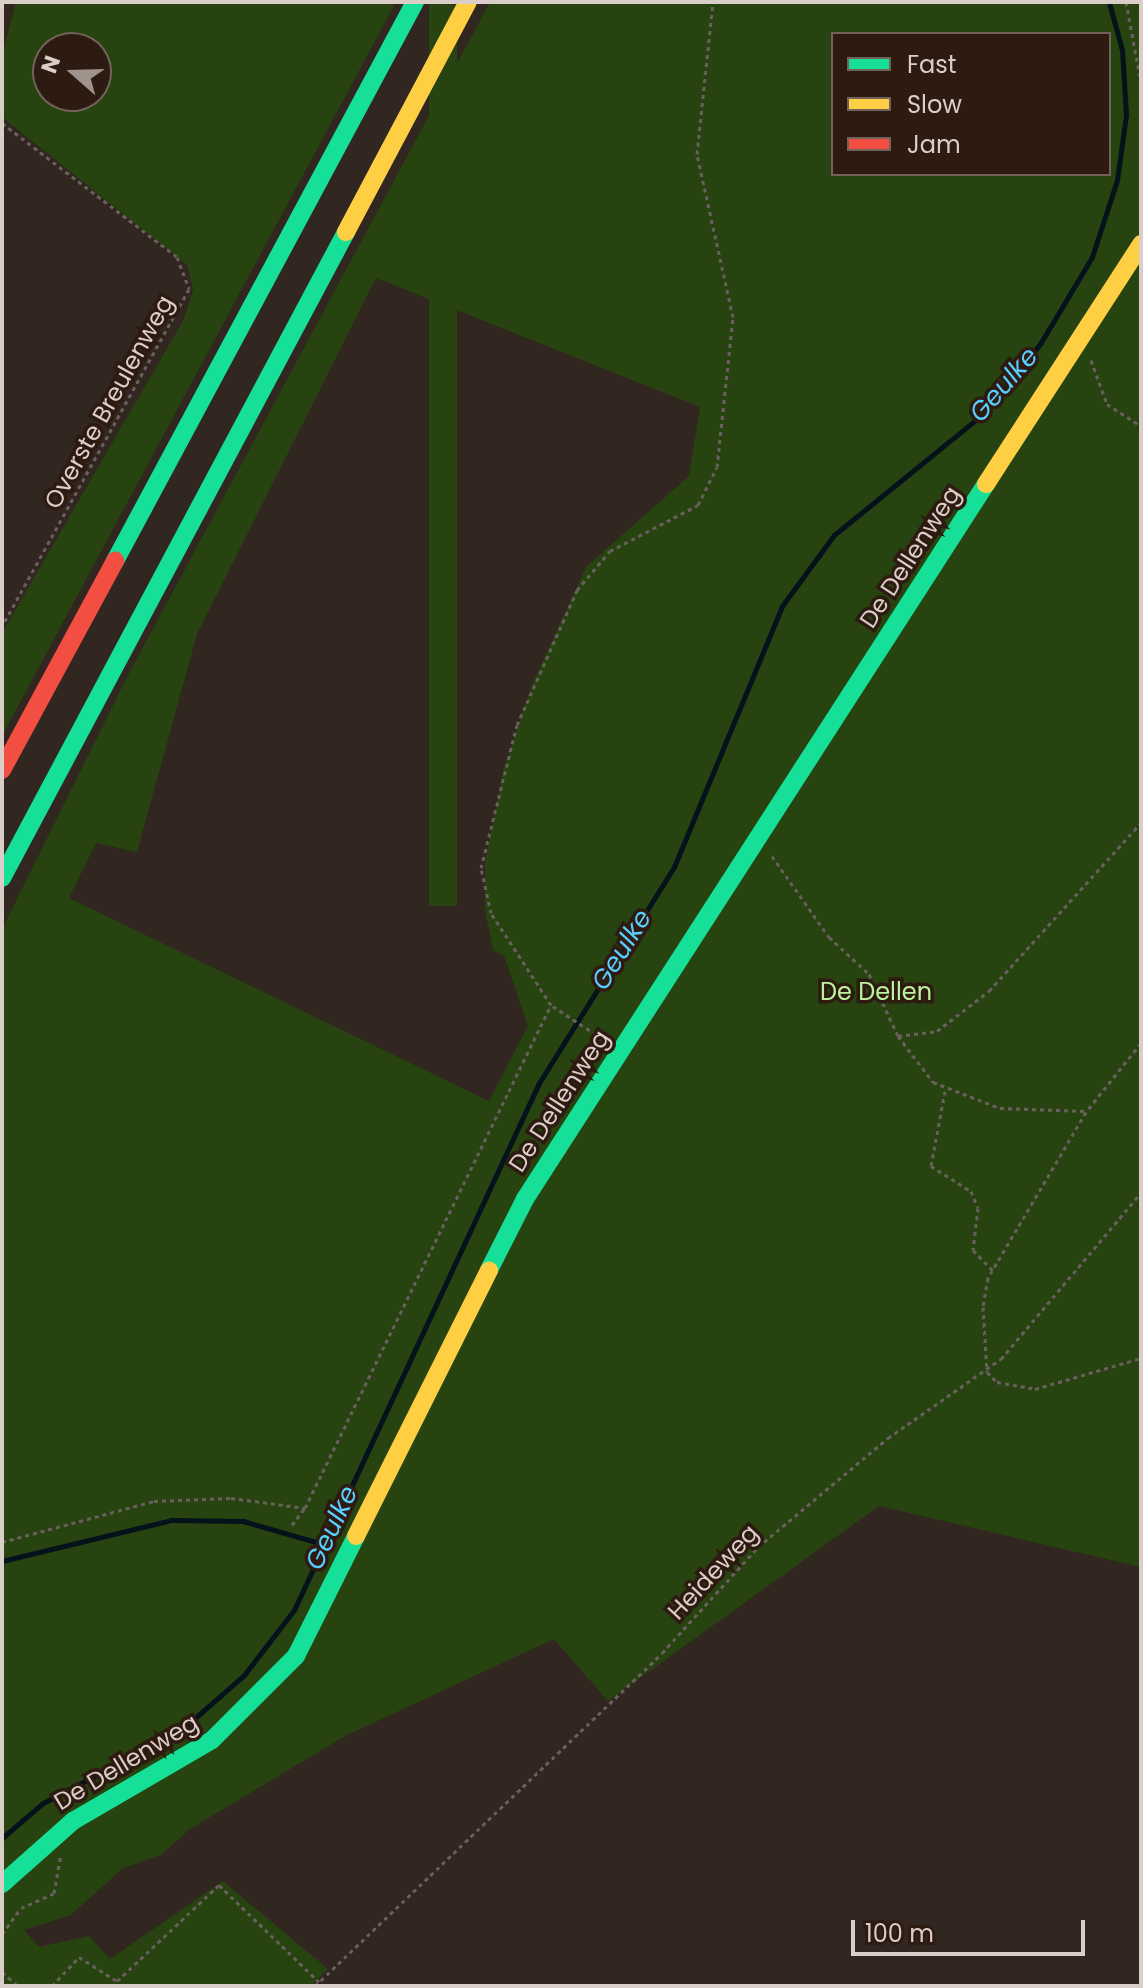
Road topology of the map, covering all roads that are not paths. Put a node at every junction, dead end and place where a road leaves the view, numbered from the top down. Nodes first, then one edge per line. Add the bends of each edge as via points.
1 (415, 2) edge
2 (468, 2) edge
3 (1141, 244) edge
4 (2, 770) edge
5 (2, 878) edge
6 (2, 1884) edge

1 - 4 main road
2 - 5 main road
3 - 6 main road, De Dellenweg via 525,1199 296,1656 212,1740 64,1827

